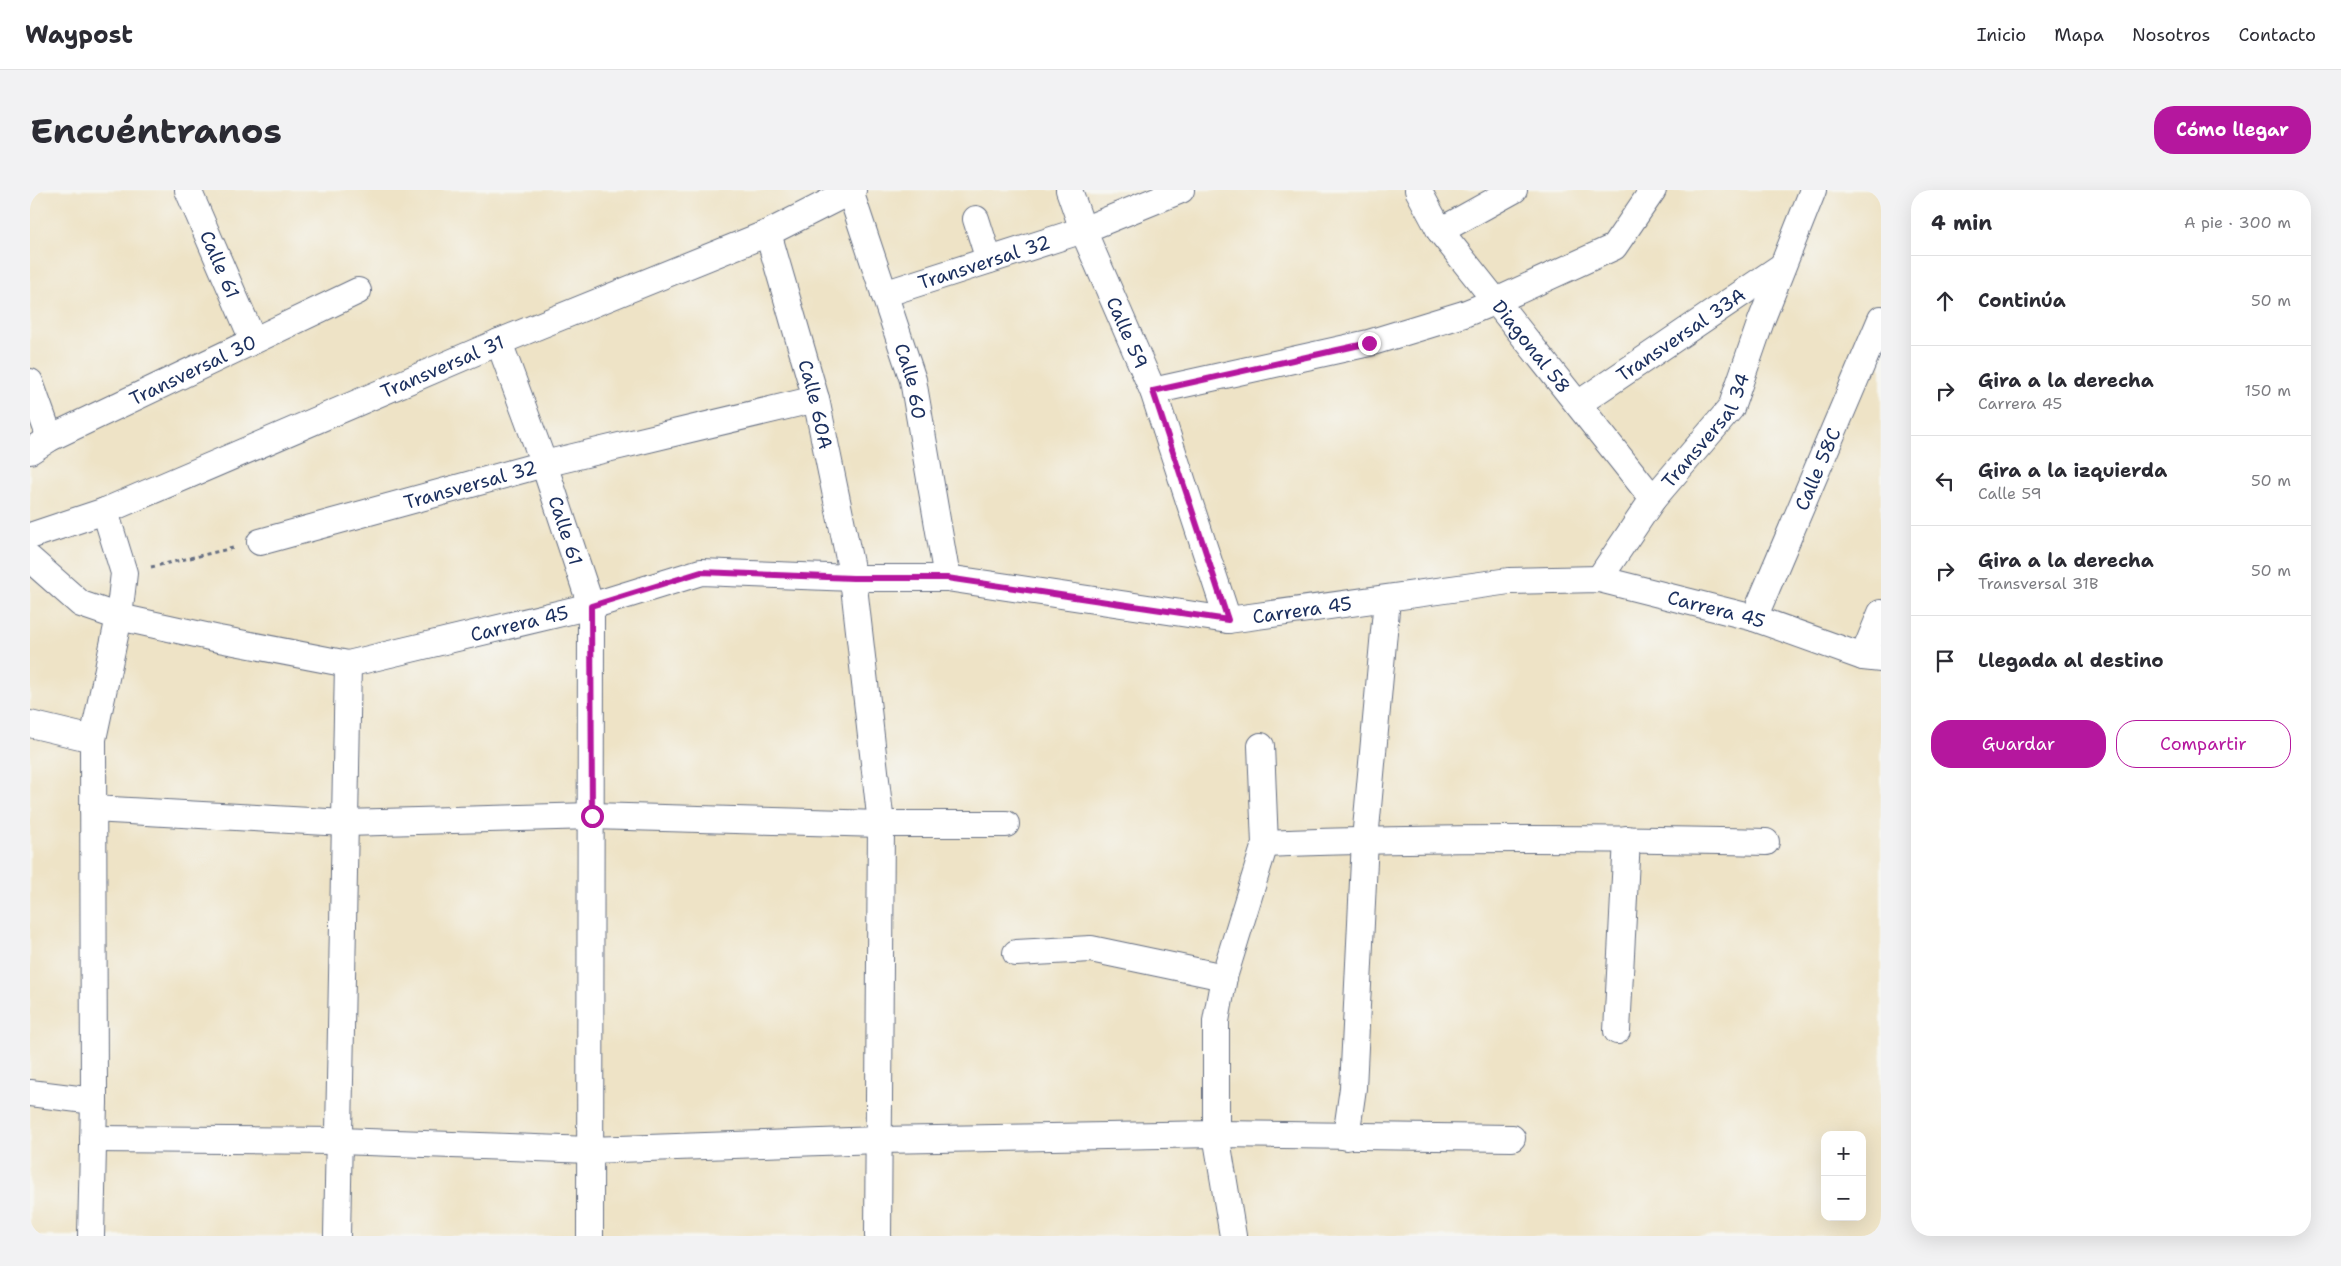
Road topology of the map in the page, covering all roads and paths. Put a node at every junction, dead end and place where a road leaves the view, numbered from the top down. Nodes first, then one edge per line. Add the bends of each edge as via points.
1 (188, 190) edge
2 (1069, 190) edge
3 (1181, 190) edge
4 (1418, 190) edge
5 (1514, 190) edge
6 (1653, 190) edge
7 (1812, 190) edge
8 (852, 191) edge
9 (976, 218) dead end
10 (1084, 230) junction
11 (1440, 231) junction
12 (768, 233) junction
13 (989, 260) junction
14 (1763, 291) junction
15 (358, 292) dead end
16 (884, 294) junction
17 (1496, 301) junction
18 (1881, 319) edge
19 (253, 340) junction
20 (499, 342) junction
21 (30, 382) edge
22 (1153, 391) junction
23 (816, 399) junction
24 (1578, 404) junction
25 (40, 444) edge
26 (544, 464) junction
27 (1653, 499) junction
28 (105, 511) junction
29 (30, 536) edge
30 (260, 542) joint
31 (30, 559) edge
32 (124, 573) junction
33 (853, 578) junction
34 (947, 578) junction
35 (1599, 580) junction
36 (1387, 599) junction
37 (591, 606) junction
38 (1881, 614) edge
39 (119, 616) junction
40 (1754, 618) junction
41 (1228, 620) junction
42 (1872, 658) edge
43 (348, 664) junction
44 (30, 724) edge
45 (92, 739) junction
46 (1261, 746) dead end
47 (93, 809) junction
48 (592, 816) junction
49 (345, 823) junction
50 (882, 824) junction
51 (1006, 824) dead end
52 (1627, 839) junction
53 (1365, 840) junction
54 (1766, 842) dead end
55 (1266, 844) junction
56 (1016, 953) dead end
57 (1224, 977) junction
58 (1617, 1031) dead end
59 (30, 1093) edge
60 (94, 1101) junction
61 (1216, 1134) junction
62 (1346, 1136) junction
63 (1512, 1138) dead end
64 (93, 1139) junction
65 (879, 1140) junction
66 (340, 1141) junction
67 (590, 1150) junction
68 (91, 1236) edge
69 (337, 1236) edge
70 (590, 1236) edge
71 (878, 1236) edge
72 (1233, 1236) edge

1 - 19 street, Calle 61
2 - 10 street, Calle 59
3 - 10 street, Transversal 32
4 - 11 street, Diagonal 58
5 - 11 street
6 - 17 street via 1614,248
7 - 14 street, Transversal 33A via 1782,266
8 - 12 street, Transversal 31
8 - 16 street, Calle 60
9 - 13 street
10 - 13 street, Transversal 32
10 - 22 street, Calle 59
11 - 17 street, Diagonal 58
12 - 20 street, Transversal 31
12 - 23 street, Calle 60A
13 - 16 street, Transversal 32
14 - 24 street, Transversal 33A
14 - 27 street, Transversal 34 via 1731,408
15 - 19 street, Transversal 30
16 - 34 street, Calle 60 via 913,380
17 - 22 street via 1369,343
17 - 24 street, Diagonal 58
18 - 40 street, Calle 58C
19 - 25 street, Transversal 30
20 - 26 street, Calle 61
20 - 28 street, Transversal 31
21 - 25 street
22 - 41 street, Calle 59
23 - 26 street, Transversal 32
23 - 33 street, Calle 60A
24 - 27 street, Diagonal 58
26 - 30 street, Transversal 32
26 - 37 street, Calle 61
27 - 35 street, Transversal 34
28 - 29 street, Transversal 31
28 - 32 street
30 - 32 path
31 - 39 street, Carrera 45 via 82,604
32 - 39 street
33 - 34 street, Carrera 45
33 - 37 street, Carrera 45 via 701,572
33 - 50 street, Calle 60A
34 - 41 street, Carrera 45
35 - 36 street, Carrera 45 via 1509,581
35 - 40 street, Carrera 45
36 - 41 street, Carrera 45
36 - 53 street
37 - 43 street, Carrera 45
37 - 48 street, Calle 61
38 - 42 street
39 - 43 street, Carrera 45
39 - 45 street
40 - 42 street, Carrera 45
43 - 49 street
44 - 45 street
45 - 47 street
46 - 55 street
47 - 49 street
47 - 60 street
48 - 49 street
48 - 50 street
48 - 67 street, Calle 61
49 - 66 street
50 - 51 street
50 - 65 street, Calle 60A
52 - 53 street
52 - 54 street
52 - 58 street
53 - 55 street
53 - 62 street via 1353,1088
55 - 57 street
56 - 57 street via 1090,948
57 - 61 street via 1216,1021
59 - 60 street
60 - 64 street
61 - 62 street
61 - 65 street
61 - 72 street
62 - 63 street
64 - 66 street
64 - 68 street
65 - 67 street
65 - 71 street, Calle 60A
66 - 67 street
66 - 69 street
67 - 70 street, Calle 61

